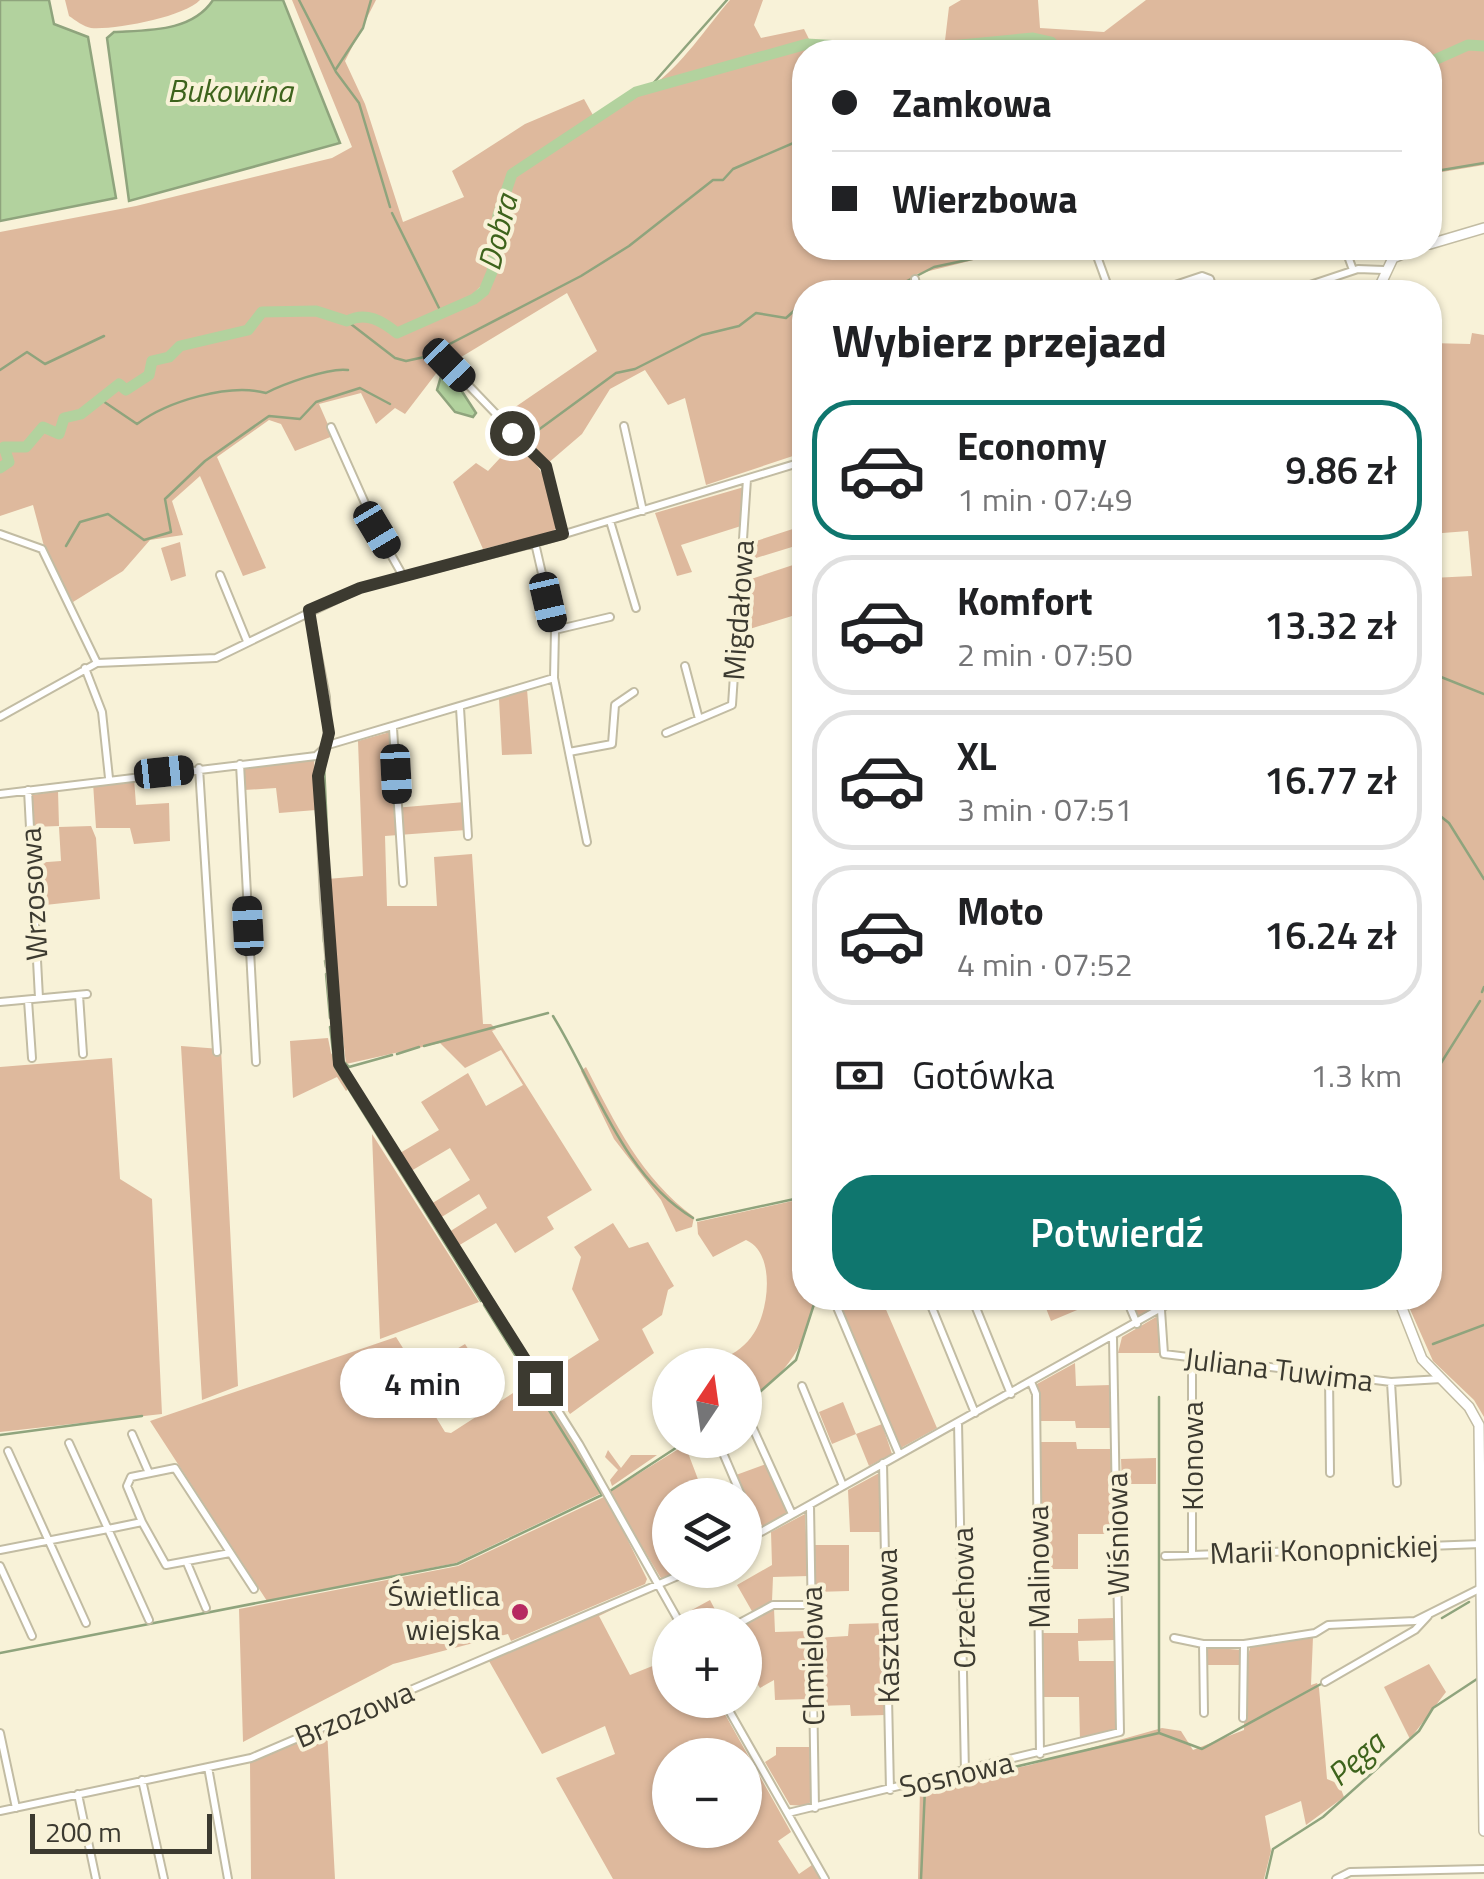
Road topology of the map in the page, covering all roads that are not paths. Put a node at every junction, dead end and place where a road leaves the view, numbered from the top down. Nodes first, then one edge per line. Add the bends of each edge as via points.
1 (1484, 228) edge
2 (1442, 240) edge
3 (1349, 260) edge
4 (1392, 260) edge
5 (1353, 270) junction
6 (1384, 270) junction
7 (1324, 280) edge
8 (1380, 280) edge
9 (449, 365) dead end
10 (624, 426) dead end
11 (331, 427) dead end
12 (792, 466) edge
13 (745, 479) junction
14 (642, 512) junction
15 (610, 521) junction
16 (0, 534) edge
17 (563, 534) junction
18 (535, 543) junction
19 (220, 575) dead end
20 (404, 576) junction
21 (636, 608) dead end
22 (309, 610) junction
23 (610, 616) dead end
24 (555, 630) junction
25 (248, 641) junction
26 (97, 663) junction
27 (686, 666) dead end
28 (85, 668) junction
29 (554, 678) junction
30 (634, 692) dead end
31 (460, 708) junction
32 (1, 715) edge
33 (700, 719) junction
34 (393, 728) junction
35 (666, 733) dead end
36 (325, 748) junction
37 (569, 752) junction
38 (240, 764) junction
39 (199, 768) junction
40 (109, 778) junction
41 (28, 790) junction
42 (0, 794) edge
43 (468, 836) dead end
44 (587, 842) dead end
45 (403, 883) dead end
46 (39, 998) junction
47 (28, 1000) junction
48 (0, 1002) edge
49 (217, 1052) dead end
50 (83, 1054) dead end
51 (32, 1058) dead end
52 (256, 1062) dead end
53 (838, 1310) edge
54 (933, 1310) edge
55 (977, 1310) edge
56 (1131, 1310) edge
57 (1158, 1310) edge
58 (1161, 1310) edge
59 (1402, 1310) edge
60 (1137, 1324) junction
61 (1112, 1338) junction
62 (1192, 1358) junction
63 (1329, 1374) junction
64 (1440, 1379) junction
65 (1032, 1382) junction
66 (1391, 1382) junction
67 (802, 1386) dead end
68 (1011, 1394) junction
69 (976, 1413) junction
70 (958, 1422) junction
71 (132, 1434) dead end
72 (69, 1443) dead end
73 (762, 1448) edge
74 (8, 1450) dead end
75 (898, 1454) junction
76 (882, 1463) junction
77 (149, 1472) junction
78 (1330, 1473) dead end
79 (1397, 1484) dead end
80 (844, 1486) junction
81 (810, 1505) junction
82 (792, 1514) junction
83 (142, 1522) junction
84 (108, 1529) junction
85 (762, 1532) edge
86 (49, 1540) junction
87 (1482, 1544) edge
88 (0, 1550) edge
89 (230, 1553) junction
90 (1192, 1554) junction
91 (1164, 1556) dead end
92 (187, 1563) junction
93 (0, 1566) edge
94 (652, 1574) edge
95 (654, 1588) edge
96 (1482, 1588) edge
97 (254, 1589) dead end
98 (811, 1605) junction
99 (206, 1608) dead end
100 (762, 1611) edge
101 (1428, 1615) junction
102 (149, 1620) dead end
103 (86, 1623) dead end
104 (32, 1636) dead end
105 (1174, 1638) dead end
106 (1204, 1644) junction
107 (1244, 1644) junction
108 (1325, 1682) dead end
109 (1204, 1713) dead end
110 (734, 1718) edge
111 (1242, 1718) dead end
112 (1120, 1730) joint
113 (0, 1734) edge
114 (1040, 1754) junction
115 (208, 1767) junction
116 (965, 1774) junction
117 (142, 1780) junction
118 (890, 1790) junction
119 (78, 1794) junction
120 (16, 1808) junction
121 (814, 1808) junction
122 (0, 1811) edge
123 (788, 1813) junction
124 (1484, 1831) edge
125 (1484, 1869) edge
126 (96, 1879) edge
127 (164, 1879) edge
128 (228, 1879) edge
129 (826, 1879) edge
130 (1336, 1879) edge

1 - 2 street
3 - 5 street
4 - 6 street
5 - 6 street
5 - 7 street
6 - 8 street
9 - 17 street via 546,466
10 - 14 street
11 - 20 street
12 - 13 street
13 - 14 street
13 - 33 street, Migdałowa via 732,705
14 - 15 street
15 - 17 street
15 - 21 street
16 - 26 street via 42,550
17 - 18 street
18 - 20 street
18 - 24 street
19 - 25 street
20 - 22 street
22 - 25 street
22 - 36 street via 326,697
23 - 24 street
24 - 29 street
25 - 26 street via 207,660
26 - 28 street
27 - 33 street, Migdałowa
28 - 32 street
28 - 40 street via 102,712
29 - 31 street
29 - 37 street
30 - 37 street via 615,705 612,744
31 - 34 street
31 - 43 street
33 - 35 street, Migdałowa
34 - 36 street
34 - 45 street
36 - 38 street
36 - 94 street via 318,776 339,1064
37 - 44 street
38 - 39 street
38 - 52 street
39 - 40 street
39 - 49 street
40 - 41 street
41 - 42 street
41 - 46 street, Wrzosowa
46 - 47 street
46 - 50 street via 83,994
47 - 48 street
47 - 51 street
53 - 75 street
54 - 69 street
55 - 68 street
56 - 60 street
57 - 60 street
58 - 62 street, Juliana Tuwima via 1164,1354
59 - 64 street via 1416,1348
60 - 61 street
61 - 65 street
61 - 112 street, Wiśniowa
62 - 63 street, Juliana Tuwima
62 - 90 street, Klonowa
63 - 66 street, Juliana Tuwima
63 - 78 street
64 - 66 street, Juliana Tuwima
64 - 87 street via 1478,1425
65 - 68 street
65 - 114 street, Malinowa
66 - 79 street
67 - 80 street
68 - 69 street
69 - 70 street
70 - 75 street
70 - 116 street, Orzechowa
71 - 77 street
72 - 84 street
73 - 82 street
74 - 86 street
75 - 76 street
76 - 80 street
76 - 118 street, Kasztanowa
77 - 83 street via 127,1482
77 - 89 street via 175,1468
80 - 81 street
81 - 82 street
81 - 98 street, Chmielowa
82 - 85 street
83 - 84 street
83 - 92 street via 162,1562
84 - 86 street
84 - 102 street
86 - 88 street
86 - 103 street
87 - 90 street, Marii Konopnickiej
87 - 96 street
89 - 92 street
89 - 97 street
90 - 91 street, Marii Konopnickiej
92 - 99 street
93 - 104 street
95 - 115 street, Brzozowa via 252,1758
96 - 101 street
96 - 124 street
98 - 100 street
98 - 121 street, Chmielowa
101 - 107 street via 1416,1622 1328,1625
101 - 108 street via 1415,1630
105 - 106 street
106 - 107 street
106 - 109 street
107 - 111 street
110 - 123 street
112 - 114 street, Sosnowa
113 - 120 street
114 - 116 street, Sosnowa
115 - 117 street, Brzozowa
115 - 128 street
116 - 118 street, Sosnowa
117 - 119 street, Brzozowa
117 - 127 street
118 - 121 street, Sosnowa
119 - 120 street, Brzozowa
119 - 126 street
120 - 122 street, Brzozowa
121 - 123 street, Sosnowa
123 - 129 street
125 - 130 street via 1350,1872

